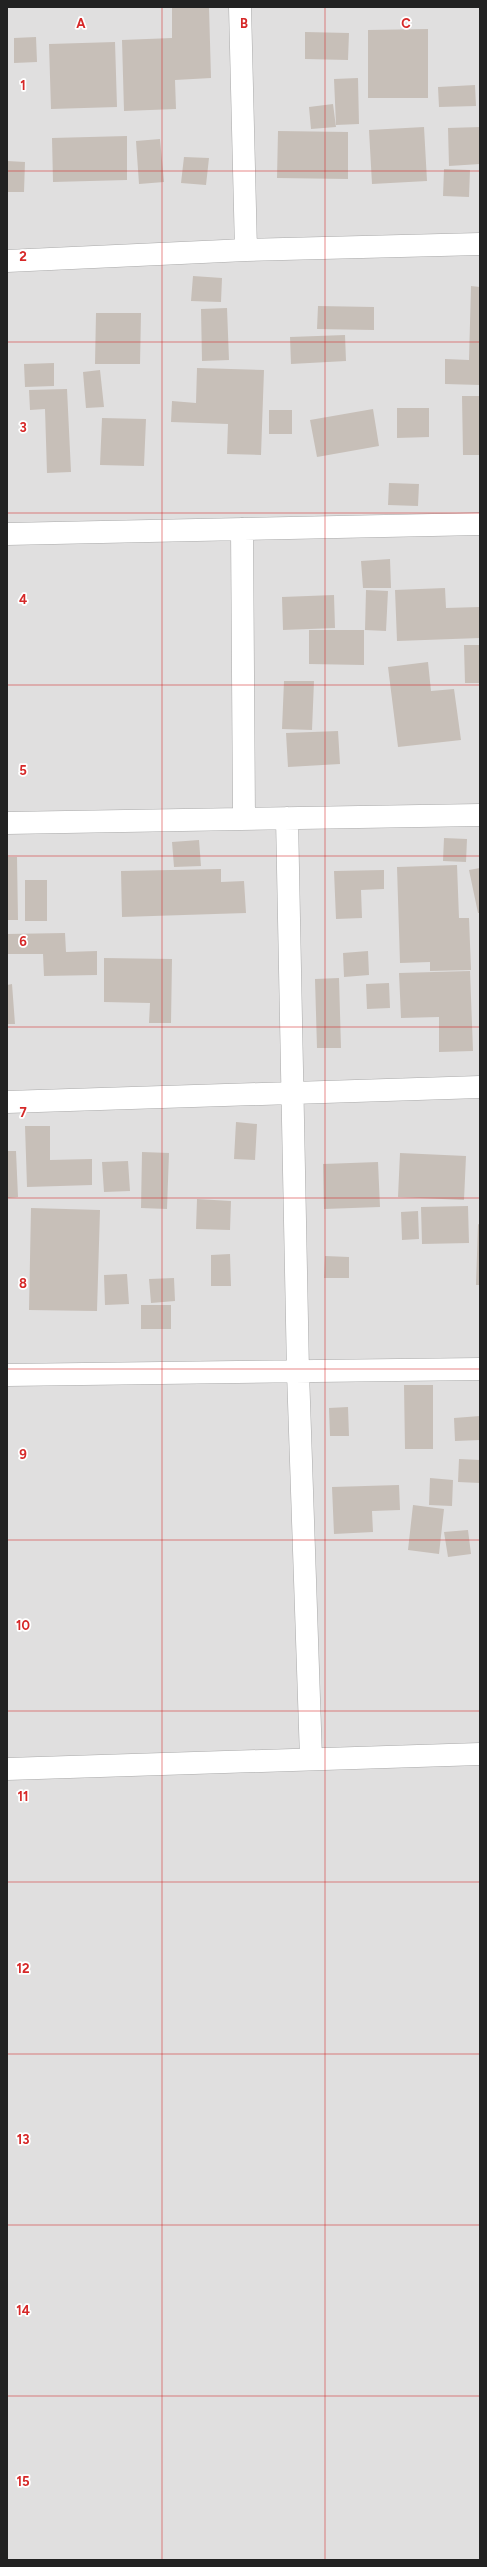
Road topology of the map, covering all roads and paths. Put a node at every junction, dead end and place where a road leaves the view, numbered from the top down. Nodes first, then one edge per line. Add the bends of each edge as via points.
1 (240, 7) edge
2 (480, 244) edge
3 (246, 250) junction
4 (7, 261) edge
5 (480, 524) edge
6 (242, 529) junction
7 (7, 534) edge
8 (480, 815) edge
9 (244, 818) junction
10 (287, 818) junction
11 (7, 823) edge
12 (480, 1087) edge
13 (292, 1092) junction
14 (7, 1102) edge
15 (480, 1369) edge
16 (298, 1372) junction
17 (7, 1375) edge
18 (480, 1754) edge
19 (311, 1758) junction
20 (7, 1768) edge

1 - 3 street
2 - 3 street
3 - 4 street
5 - 6 street
6 - 7 street
6 - 9 street
8 - 10 street
9 - 10 street
9 - 11 street
10 - 13 street
12 - 13 street
13 - 14 street
13 - 16 street
15 - 16 street
16 - 17 street
16 - 19 street
18 - 19 street
19 - 20 street

